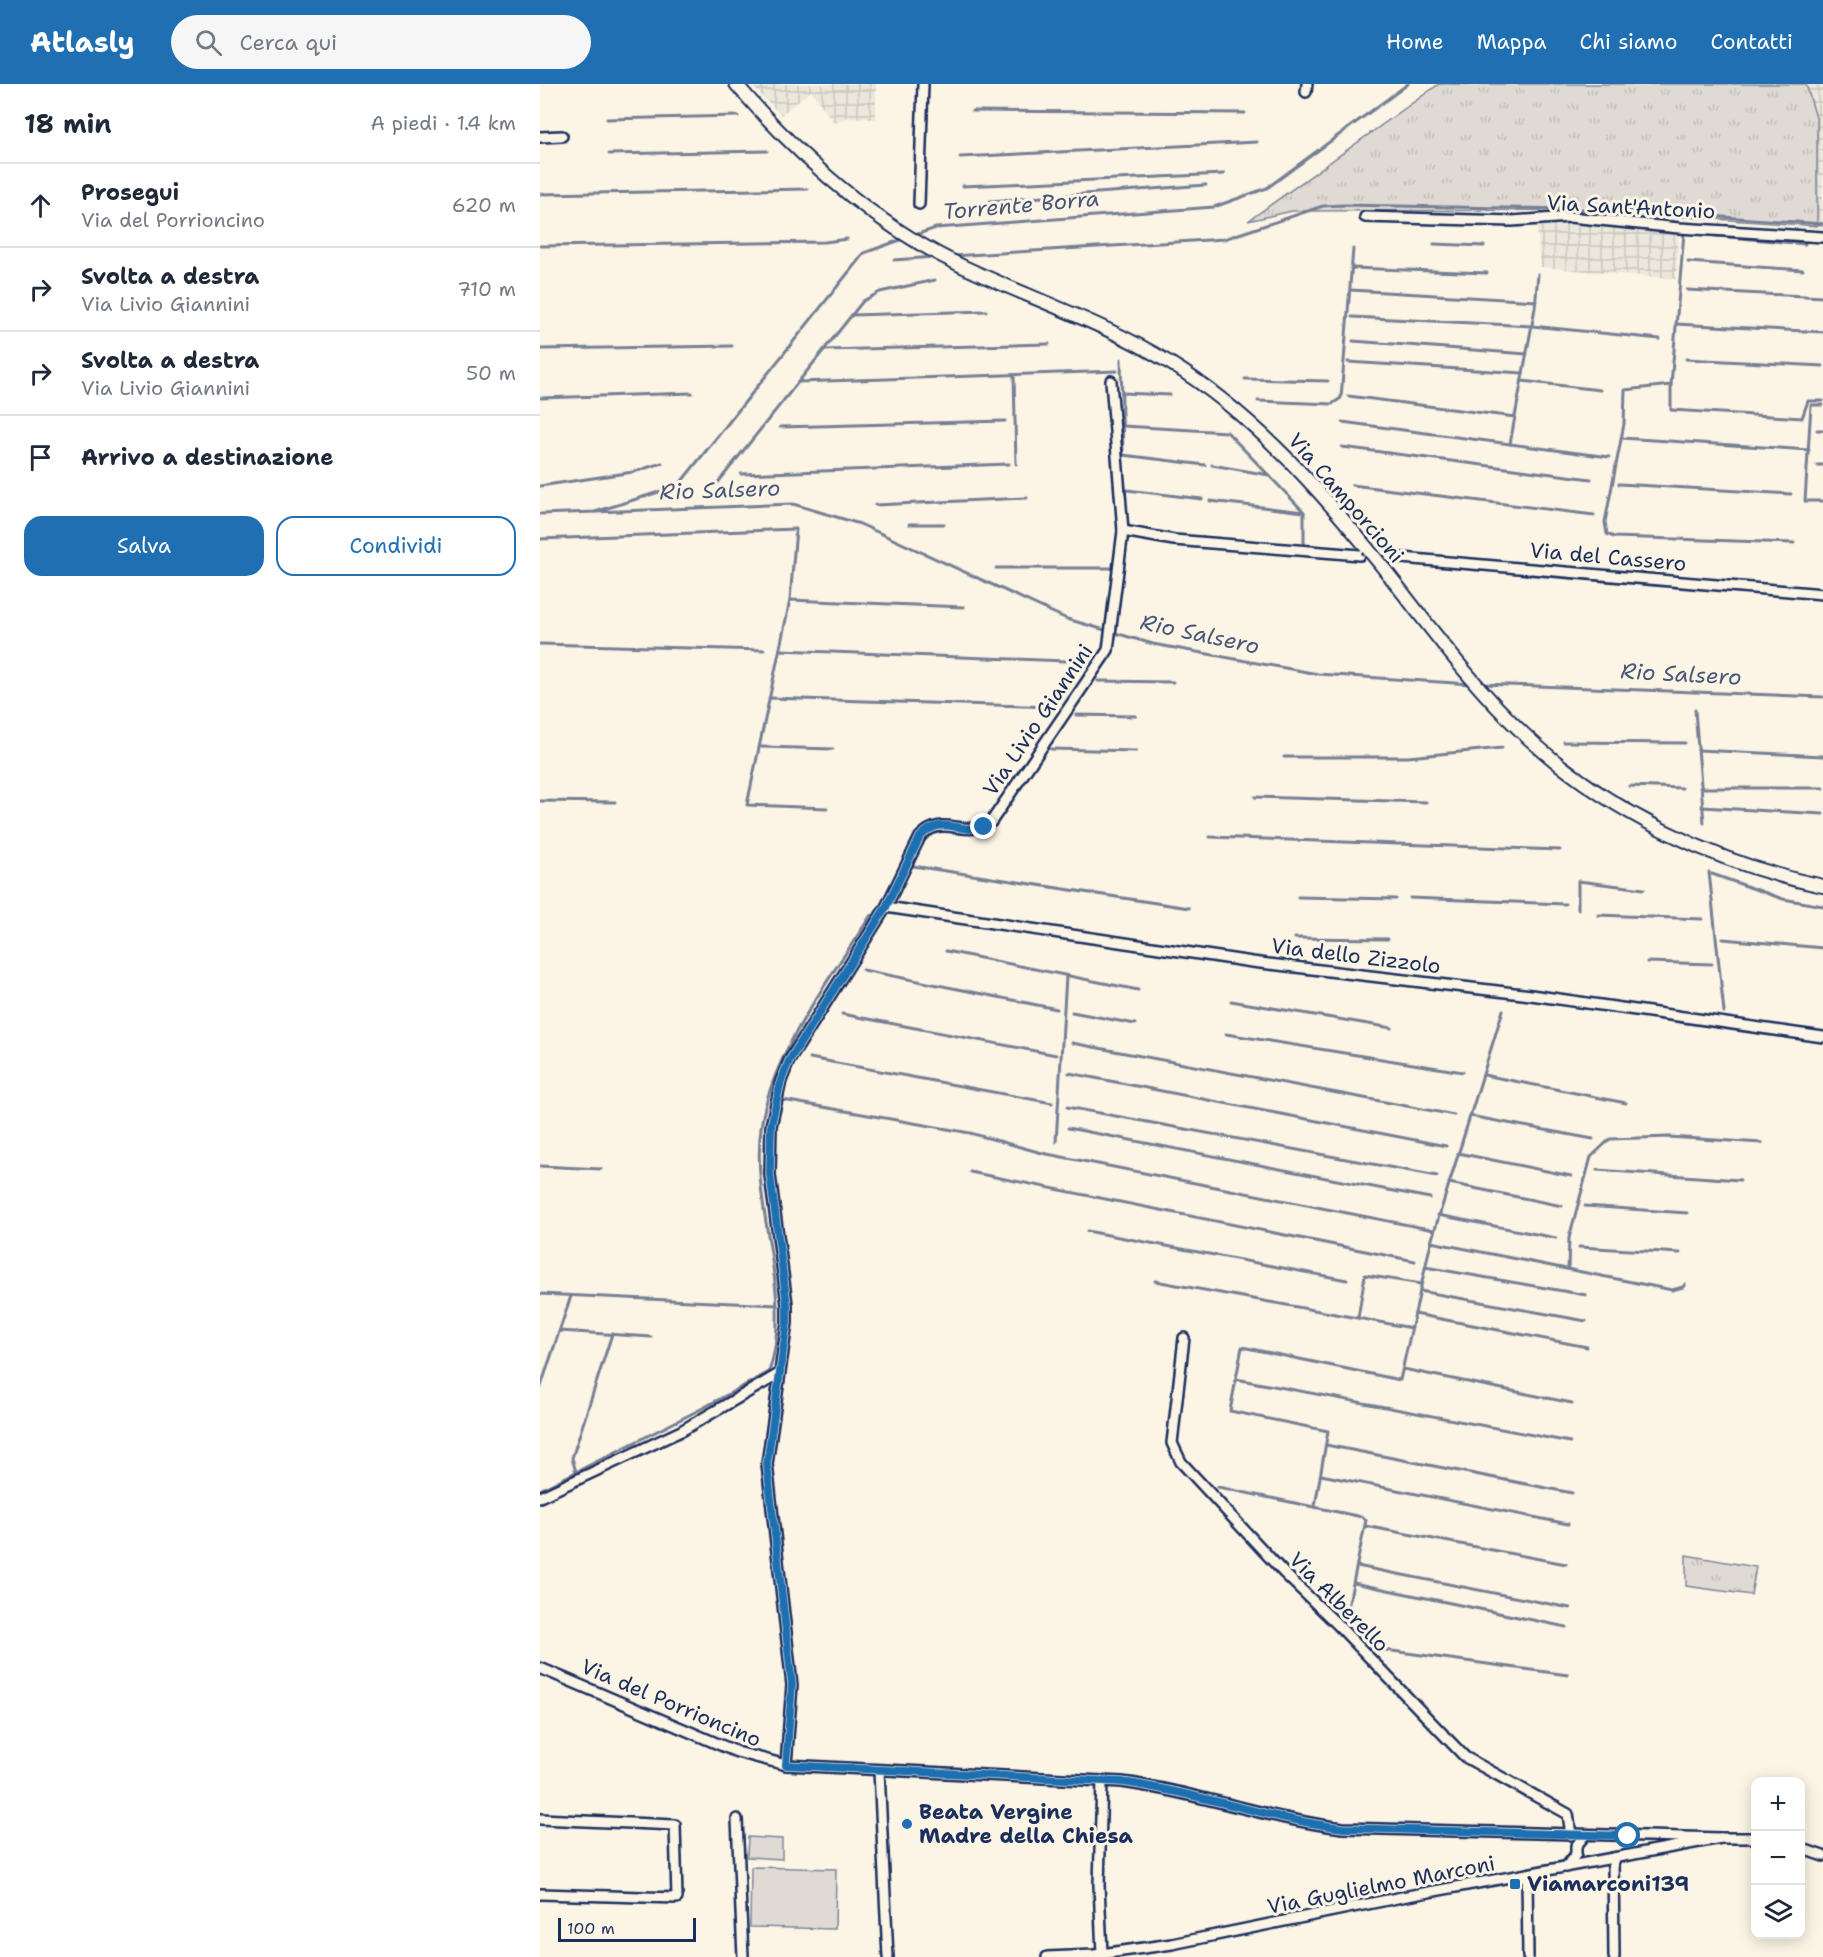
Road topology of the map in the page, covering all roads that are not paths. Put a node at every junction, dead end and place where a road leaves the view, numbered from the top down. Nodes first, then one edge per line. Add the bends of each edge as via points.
1 (736, 84) edge
2 (923, 84) edge
3 (562, 136) dead end
4 (540, 137) edge
5 (919, 204) dead end
6 (1365, 217) dead end
7 (1823, 237) edge
8 (1111, 381) dead end
9 (1123, 531) junction
10 (1363, 551) junction
11 (1390, 557) dead end
12 (1823, 594) edge
13 (1823, 886) edge
14 (886, 907) junction
15 (1823, 1037) edge
16 (1184, 1338) dead end
17 (779, 1374) junction
18 (540, 1497) edge
19 (540, 1668) edge
20 (786, 1765) junction
21 (879, 1771) junction
22 (1102, 1781) junction
23 (540, 1819) edge
24 (736, 1819) dead end
25 (1570, 1835) junction
26 (1585, 1835) junction
27 (1628, 1836) junction
28 (1721, 1838) junction
29 (1751, 1839) edge
30 (1576, 1850) junction
31 (1805, 1850) edge
32 (1625, 1856) junction
33 (1823, 1856) edge
34 (1613, 1858) junction
35 (1586, 1863) junction
36 (1566, 1867) junction
37 (1527, 1876) junction
38 (540, 1894) edge
39 (1097, 1956) edge
40 (743, 1957) edge
41 (888, 1957) edge
42 (1047, 1957) edge
43 (1528, 1957) edge
44 (1614, 1957) edge

1 - 10 main road, Via Camporcioni via 802,153 922,245 963,267 1116,333 1224,400 1297,468
2 - 5 street
3 - 4 street
6 - 7 street, Via Sant'Antonio via 1512,221 1570,217
8 - 9 street, Via Livio Giannini
9 - 10 street via 1174,540
9 - 14 street, Via Livio Giannini via 1106,656 991,822 977,829 938,824 929,828 920,837
10 - 13 main road, Via Camporcioni, bridge via 1385,570 1494,705 1581,782 1656,827 1723,857 1788,879
11 - 12 street, Via del Cassero
14 - 15 street, Via dello Zizzolo via 1252,962 1532,994
14 - 17 street, Via Livio Giannini via 789,1061 774,1104 770,1174 787,1304
16 - 25 street, Via Alberello via 1172,1443 1181,1462 1465,1757 1568,1814
17 - 18 street via 681,1431
17 - 20 street, Via Livio Giannini via 767,1464 792,1684
19 - 20 street, Via del Porrioncino via 737,1752
20 - 21 street, Via del Porrioncino
21 - 22 street, Via del Porrioncino
21 - 41 street
22 - 25 street, Via del Porrioncino via 1164,1788 1308,1824
22 - 39 street
23 - 38 street via 675,1825 677,1898
24 - 40 street
25 - 26 street, Via del Porrioncino
25 - 30 street
26 - 27 street, Via del Porrioncino
26 - 30 street
27 - 28 street, Via del Porrioncino
27 - 32 street via 1635,1842 1635,1849
28 - 29 street, Via Guglielmo Marconi
28 - 32 street, Via Guglielmo Marconi
30 - 35 street
30 - 36 street
31 - 33 street
32 - 34 street, Via Guglielmo Marconi
34 - 35 street, Via Guglielmo Marconi
34 - 44 street
35 - 36 street, Via Guglielmo Marconi
36 - 37 street, Via Guglielmo Marconi
37 - 39 street, Via Guglielmo Marconi
37 - 43 street
39 - 42 street, Via Guglielmo Marconi

